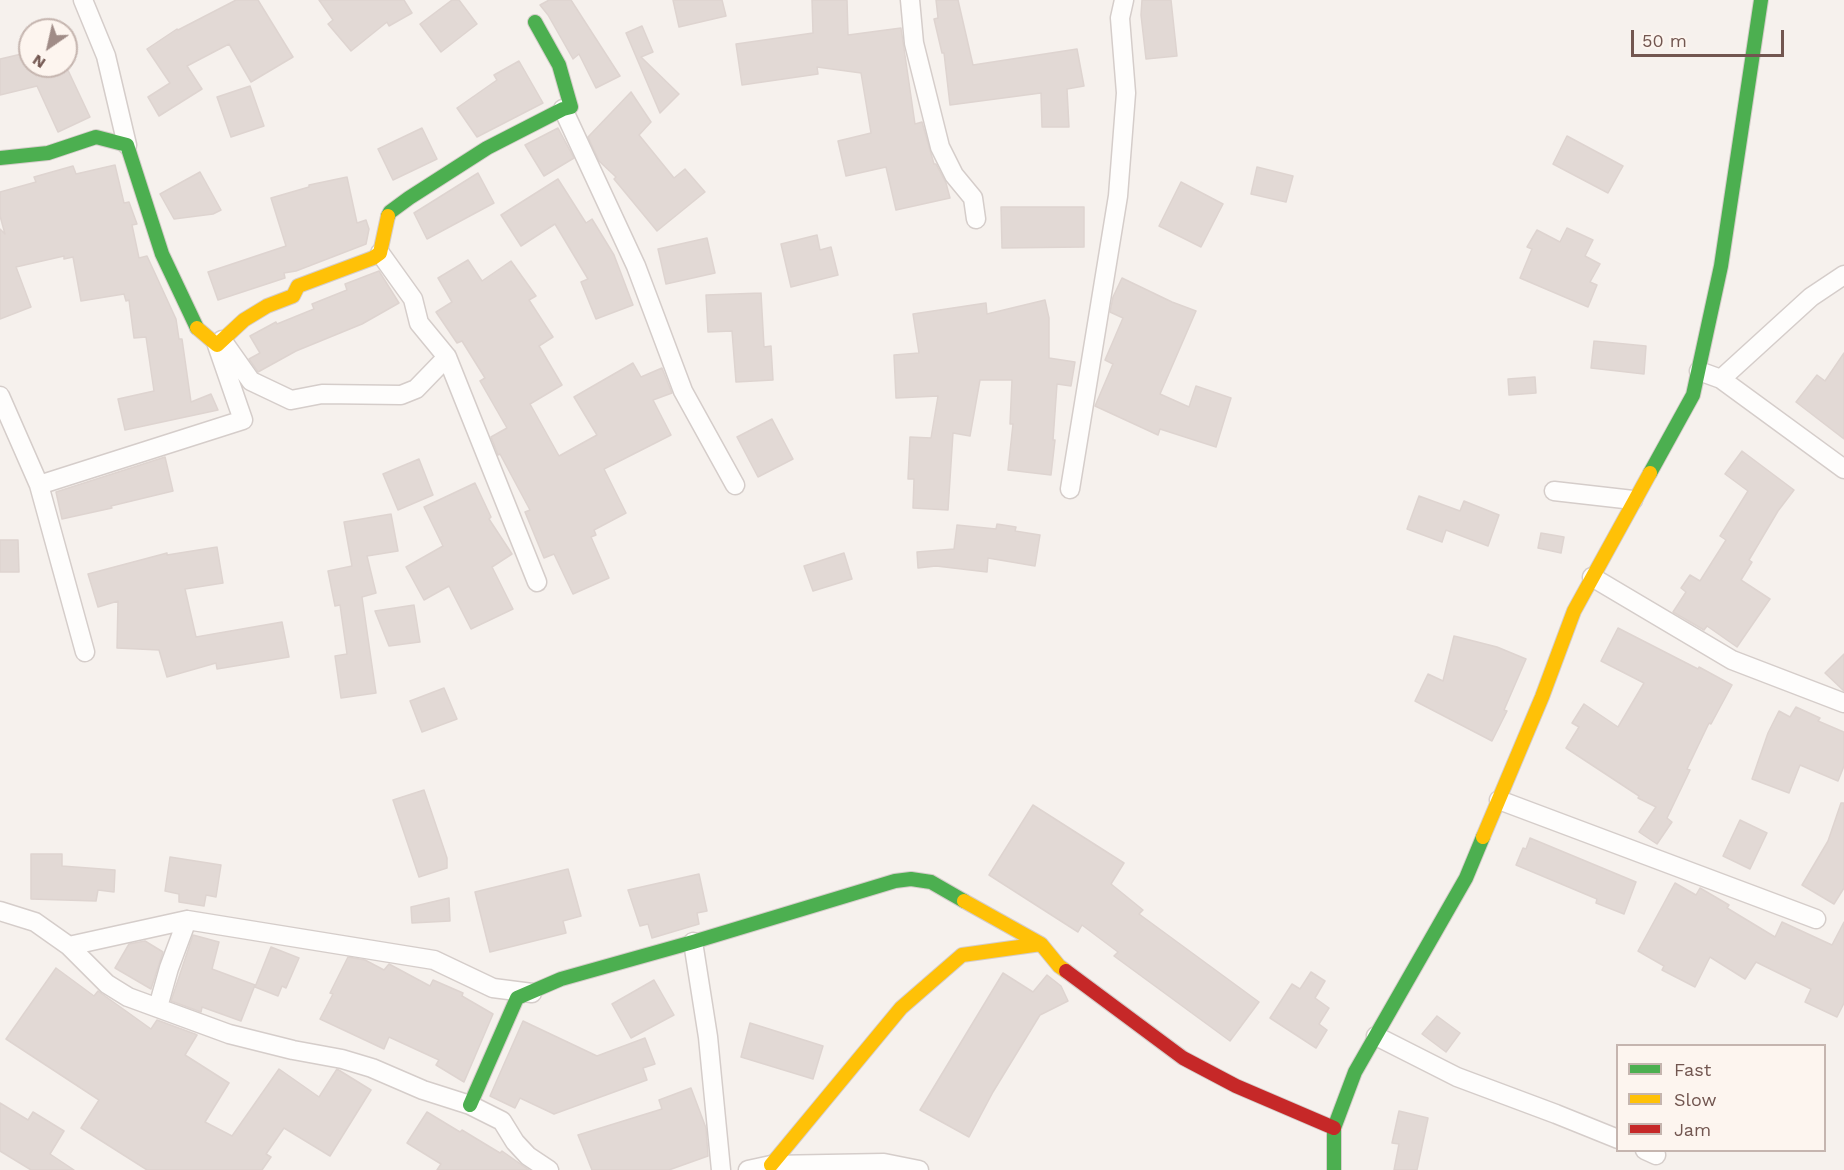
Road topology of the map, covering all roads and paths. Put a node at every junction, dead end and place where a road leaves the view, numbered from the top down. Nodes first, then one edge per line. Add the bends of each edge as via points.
1 (82, 0) edge
2 (910, 0) edge
3 (1124, 0) edge
4 (1761, 0) edge
5 (535, 22) dead end
6 (563, 109) junction
7 (128, 145) junction
8 (0, 158) edge
9 (976, 219) dead end
10 (380, 253) junction
11 (1844, 275) edge
12 (219, 343) junction
13 (447, 357) junction
14 (1699, 371) junction
15 (1721, 380) junction
16 (0, 396) edge
17 (1844, 469) edge
18 (735, 485) dead end
19 (39, 486) junction
20 (1070, 489) dead end
21 (1554, 491) dead end
22 (1633, 500) junction
23 (1592, 578) junction
24 (537, 582) dead end
25 (85, 652) dead end
26 (1844, 703) edge
27 (1499, 800) junction
28 (0, 911) edge
29 (1816, 919) dead end
30 (187, 920) junction
31 (693, 942) junction
32 (1041, 944) junction
33 (69, 946) junction
34 (532, 993) junction
35 (158, 1007) junction
36 (1376, 1036) junction
37 (470, 1105) junction
38 (1334, 1128) junction
39 (1616, 1139) edge
40 (771, 1165) junction
41 (549, 1170) edge
42 (721, 1170) edge
43 (748, 1170) edge
44 (920, 1170) edge
45 (1334, 1170) edge

1 - 7 street via 106,56
2 - 9 street via 914,43 940,147 954,175 973,198
3 - 20 street via 1120,18 1126,93 1118,196
4 - 14 street via 1721,266
5 - 6 street via 559,65 571,107
6 - 10 street via 488,148 390,212
6 - 18 street via 636,266 683,391
7 - 8 street via 96,137 48,153
7 - 12 street via 175,283 196,327
10 - 12 street via 298,286 293,296 252,315
10 - 13 street via 413,299 419,323
11 - 15 street via 1811,297
12 - 13 street via 251,381 291,400 322,394 401,395 416,389
12 - 19 street via 243,420
13 - 24 street
14 - 15 street
14 - 22 street via 1682,418
15 - 17 street
16 - 19 street
19 - 25 street
21 - 22 street
22 - 23 street
23 - 26 street via 1732,660
23 - 27 street via 1574,610
27 - 29 street
27 - 36 street via 1466,878
28 - 33 street via 35,922
30 - 33 street
30 - 34 street via 434,960 493,988
30 - 35 street
31 - 32 street via 911,879 931,882
31 - 34 street via 561,979
31 - 42 street via 708,1037
32 - 38 street via 1059,966 1183,1058 1236,1086
32 - 40 street via 962,955 901,1008
33 - 35 street via 107,984 128,997
34 - 37 street via 517,998
35 - 37 street via 228,1035 372,1068
36 - 38 street via 1355,1072
36 - 39 street via 1457,1077
37 - 41 street via 502,1121 528,1156
38 - 45 street
40 - 43 street
40 - 44 street via 884,1163

